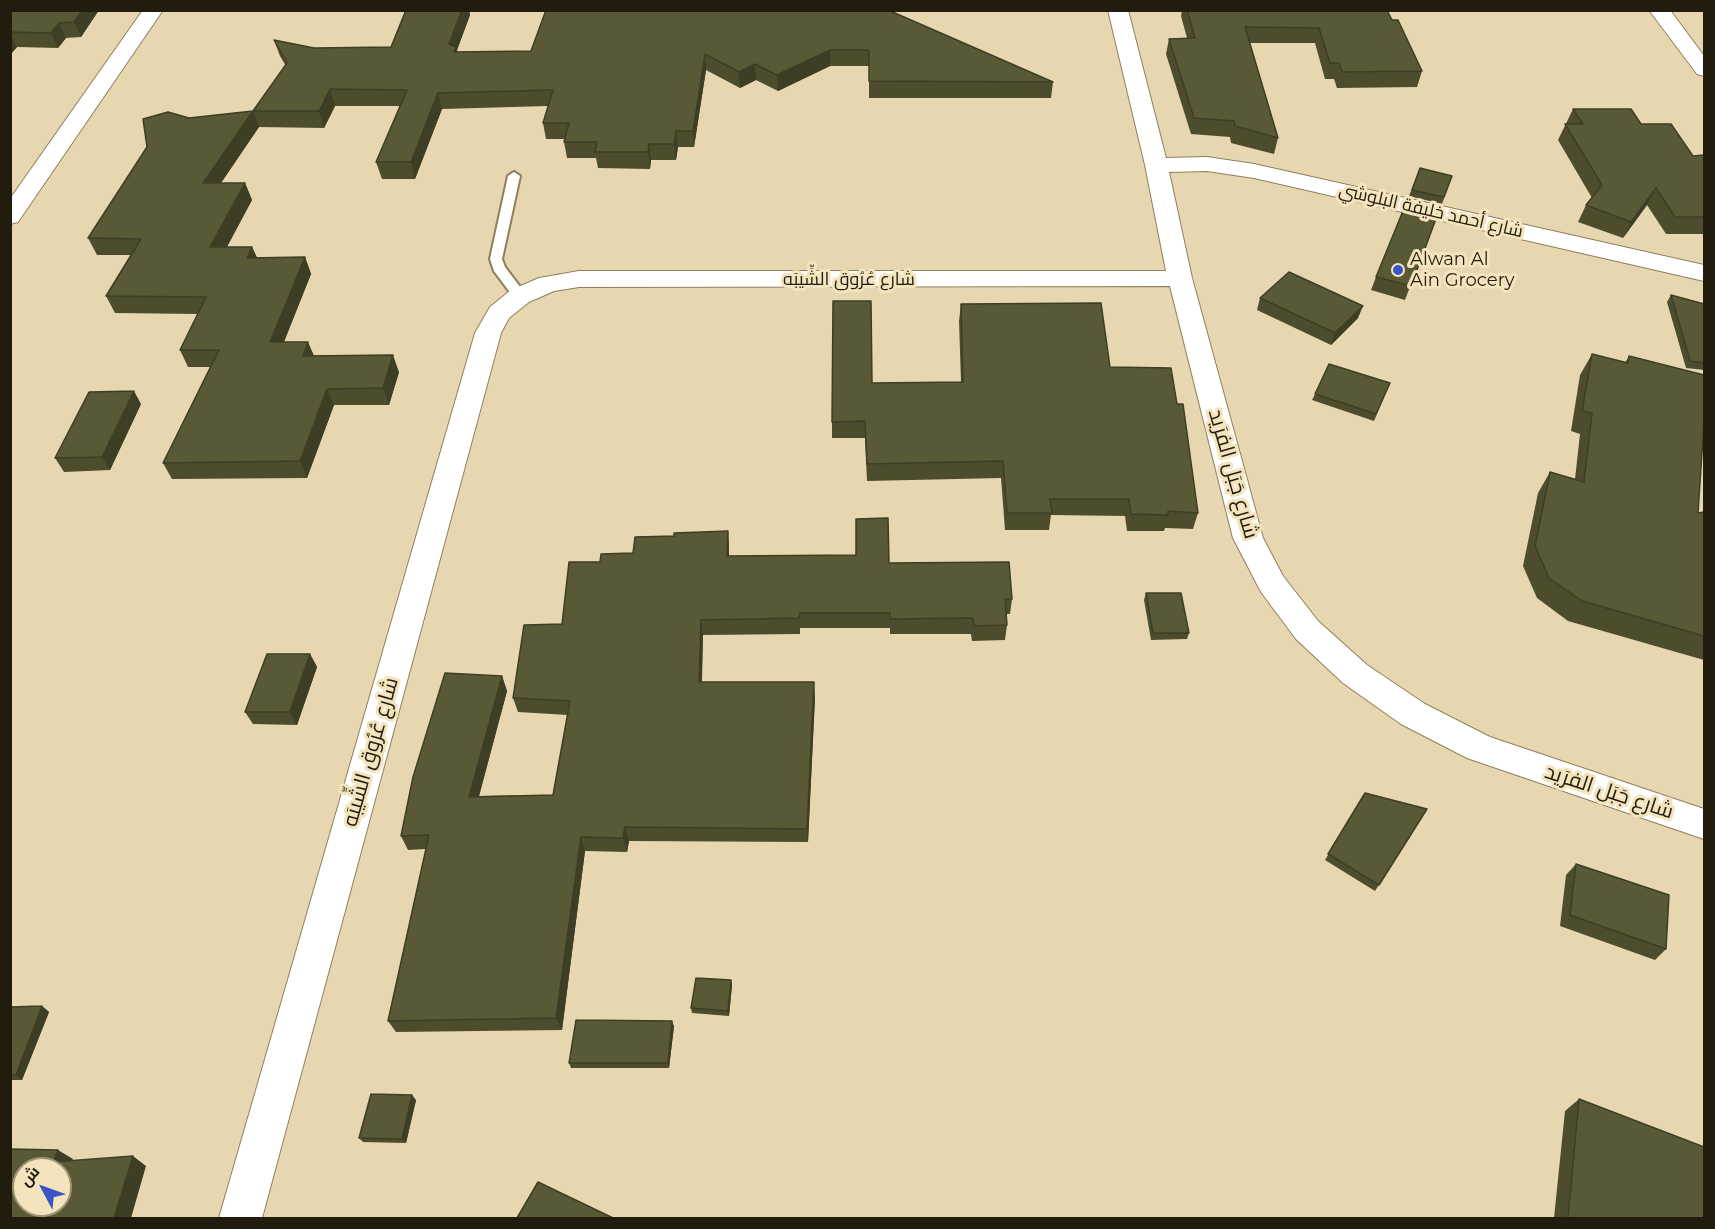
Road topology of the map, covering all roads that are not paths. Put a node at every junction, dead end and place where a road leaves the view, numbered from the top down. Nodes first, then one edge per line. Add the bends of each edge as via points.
1 (153, 10) edge
2 (1118, 10) edge
3 (1659, 10) edge
4 (1704, 70) edge
5 (1156, 165) junction
6 (514, 176) dead end
7 (10, 217) edge
8 (1704, 273) edge
9 (1180, 278) junction
10 (520, 296) junction
11 (1704, 824) edge
12 (240, 1218) edge

1 - 7 street
2 - 5 street, شارع جَبَل الفرَيد
3 - 4 street
5 - 8 street, شارع أحمد خليفة البلوشي via 1208,164 1254,171
5 - 9 street, شارع جَبَل الفرَيد
6 - 10 lane via 496,259
9 - 10 street, شارع عُرُوق الشِّيبَه via 579,279 548,284
9 - 11 street, شارع جَبَل الفرَيد via 1248,538 1272,584 1307,630 1355,674 1413,714 1479,748
10 - 12 street, شارع عُرُوق الشِّيبَه via 499,313 488,333

